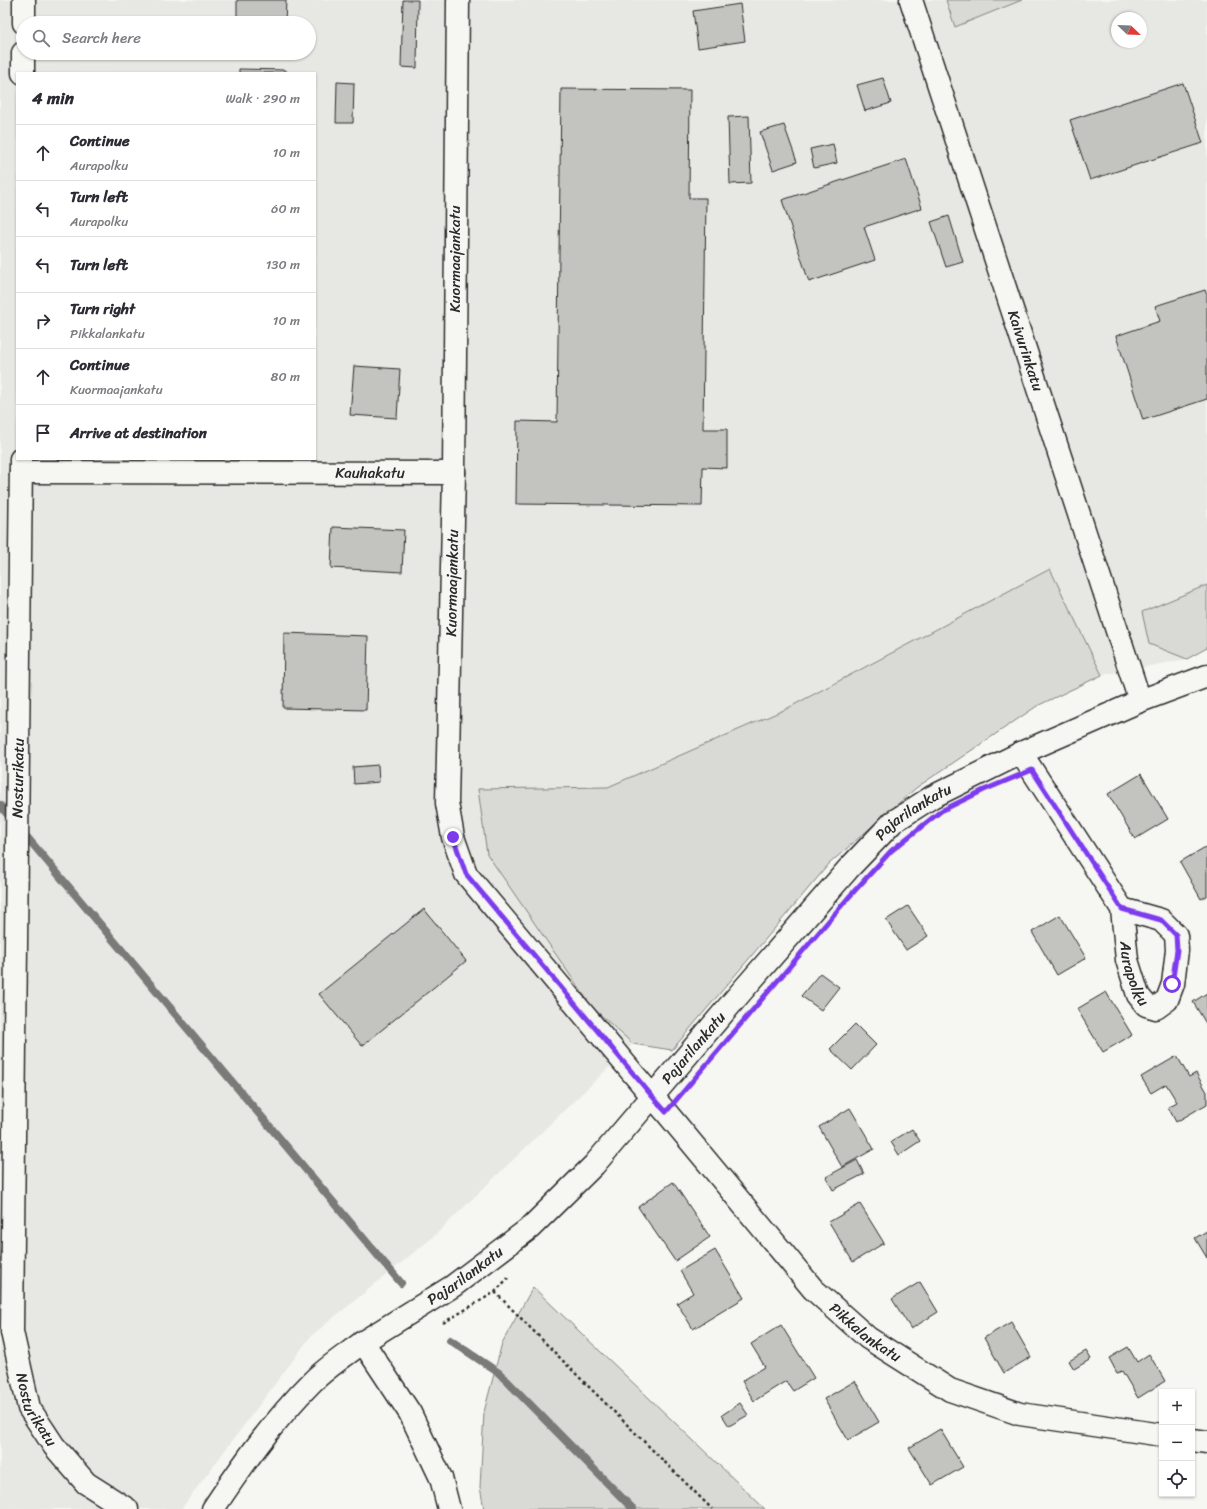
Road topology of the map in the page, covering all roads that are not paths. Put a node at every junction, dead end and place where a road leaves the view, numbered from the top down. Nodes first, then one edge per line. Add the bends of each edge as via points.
1 (24, 0) edge
2 (458, 0) edge
3 (911, 0) edge
4 (24, 16) edge
5 (23, 60) edge
6 (23, 72) edge
7 (21, 466) edge
8 (454, 473) junction
9 (1207, 676) edge
10 (1140, 701) junction
11 (1021, 753) junction
12 (1122, 909) dead end
13 (652, 1096) junction
14 (363, 1342) junction
15 (1159, 1435) edge
16 (1195, 1440) edge
17 (1207, 1442) edge
18 (127, 1509) edge
19 (213, 1509) edge
20 (449, 1509) edge

1 - 4 street
2 - 8 street, Kuormaajankatu
3 - 10 street, Kaivurinkatu
5 - 6 street
7 - 8 street, Kauhakatu
7 - 18 street, Nosturikatu via 12,1332 29,1408 54,1446 86,1483
8 - 13 street, Kuormaajankatu via 447,803 453,837 466,874
9 - 10 street, Pajarilankatu
10 - 11 street, Pajarilankatu
11 - 12 street
11 - 13 street, Pajarilankatu via 932,797 893,822 849,868
13 - 14 street, Pajarilankatu via 594,1165 530,1228 453,1286
13 - 15 street, Pikkalankatu via 813,1289 868,1338 950,1390 1013,1412
14 - 19 street, Pajarilankatu via 313,1381 273,1425
14 - 20 street via 410,1413 441,1478
16 - 17 street

